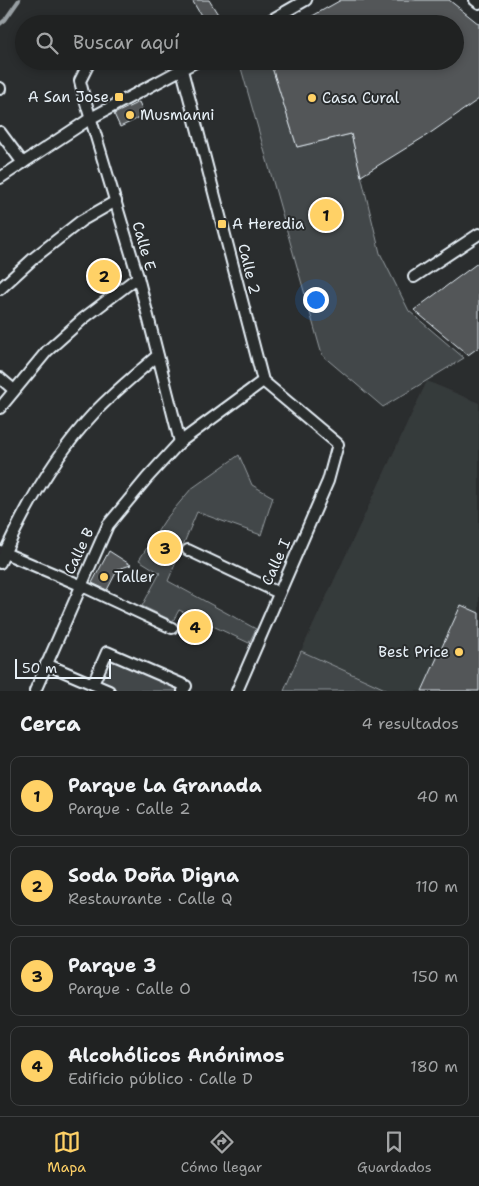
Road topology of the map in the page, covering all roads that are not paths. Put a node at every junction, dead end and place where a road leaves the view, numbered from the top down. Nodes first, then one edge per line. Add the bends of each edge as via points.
1 (306, 0) edge
2 (475, 0) edge
3 (479, 3) edge
4 (280, 15) edge
5 (85, 70) edge
6 (182, 70) joint
7 (91, 118) junction
8 (0, 132) edge
9 (23, 163) junction
10 (0, 178) edge
11 (116, 201) junction
12 (479, 234) edge
13 (138, 277) junction
14 (414, 277) dead end
15 (0, 289) edge
16 (157, 356) junction
17 (0, 378) edge
18 (263, 381) junction
19 (14, 390) junction
20 (0, 408) edge
21 (180, 442) junction
22 (188, 550) dead end
23 (1, 556) edge
24 (80, 585) junction
25 (279, 593) junction
26 (172, 628) dead end
27 (46, 664) junction
28 (93, 684) junction
29 (35, 691) edge
30 (109, 691) edge
31 (183, 691) edge
32 (237, 691) edge

1 - 4 street
2 - 3 street
5 - 7 street, Calle E via 80,80
6 - 7 street
6 - 18 street, Calle 2
7 - 9 street
7 - 11 street, Calle E
8 - 9 street
9 - 10 street
11 - 13 street, Calle E
11 - 15 street via 81,221
12 - 14 street
13 - 16 street, Calle E
13 - 19 street via 47,351
16 - 21 street, Calle E
16 - 23 street via 95,412 68,446 36,490
17 - 19 street
18 - 21 street, Calle B
18 - 25 street, Calle I via 338,444 328,481
19 - 20 street
21 - 24 street, Calle B via 108,525
22 - 25 street
23 - 24 street
24 - 26 street
24 - 27 street, Calle B
25 - 32 street, Calle I
27 - 28 street
27 - 29 street, Calle B
28 - 30 street
28 - 31 street via 107,652 186,686

